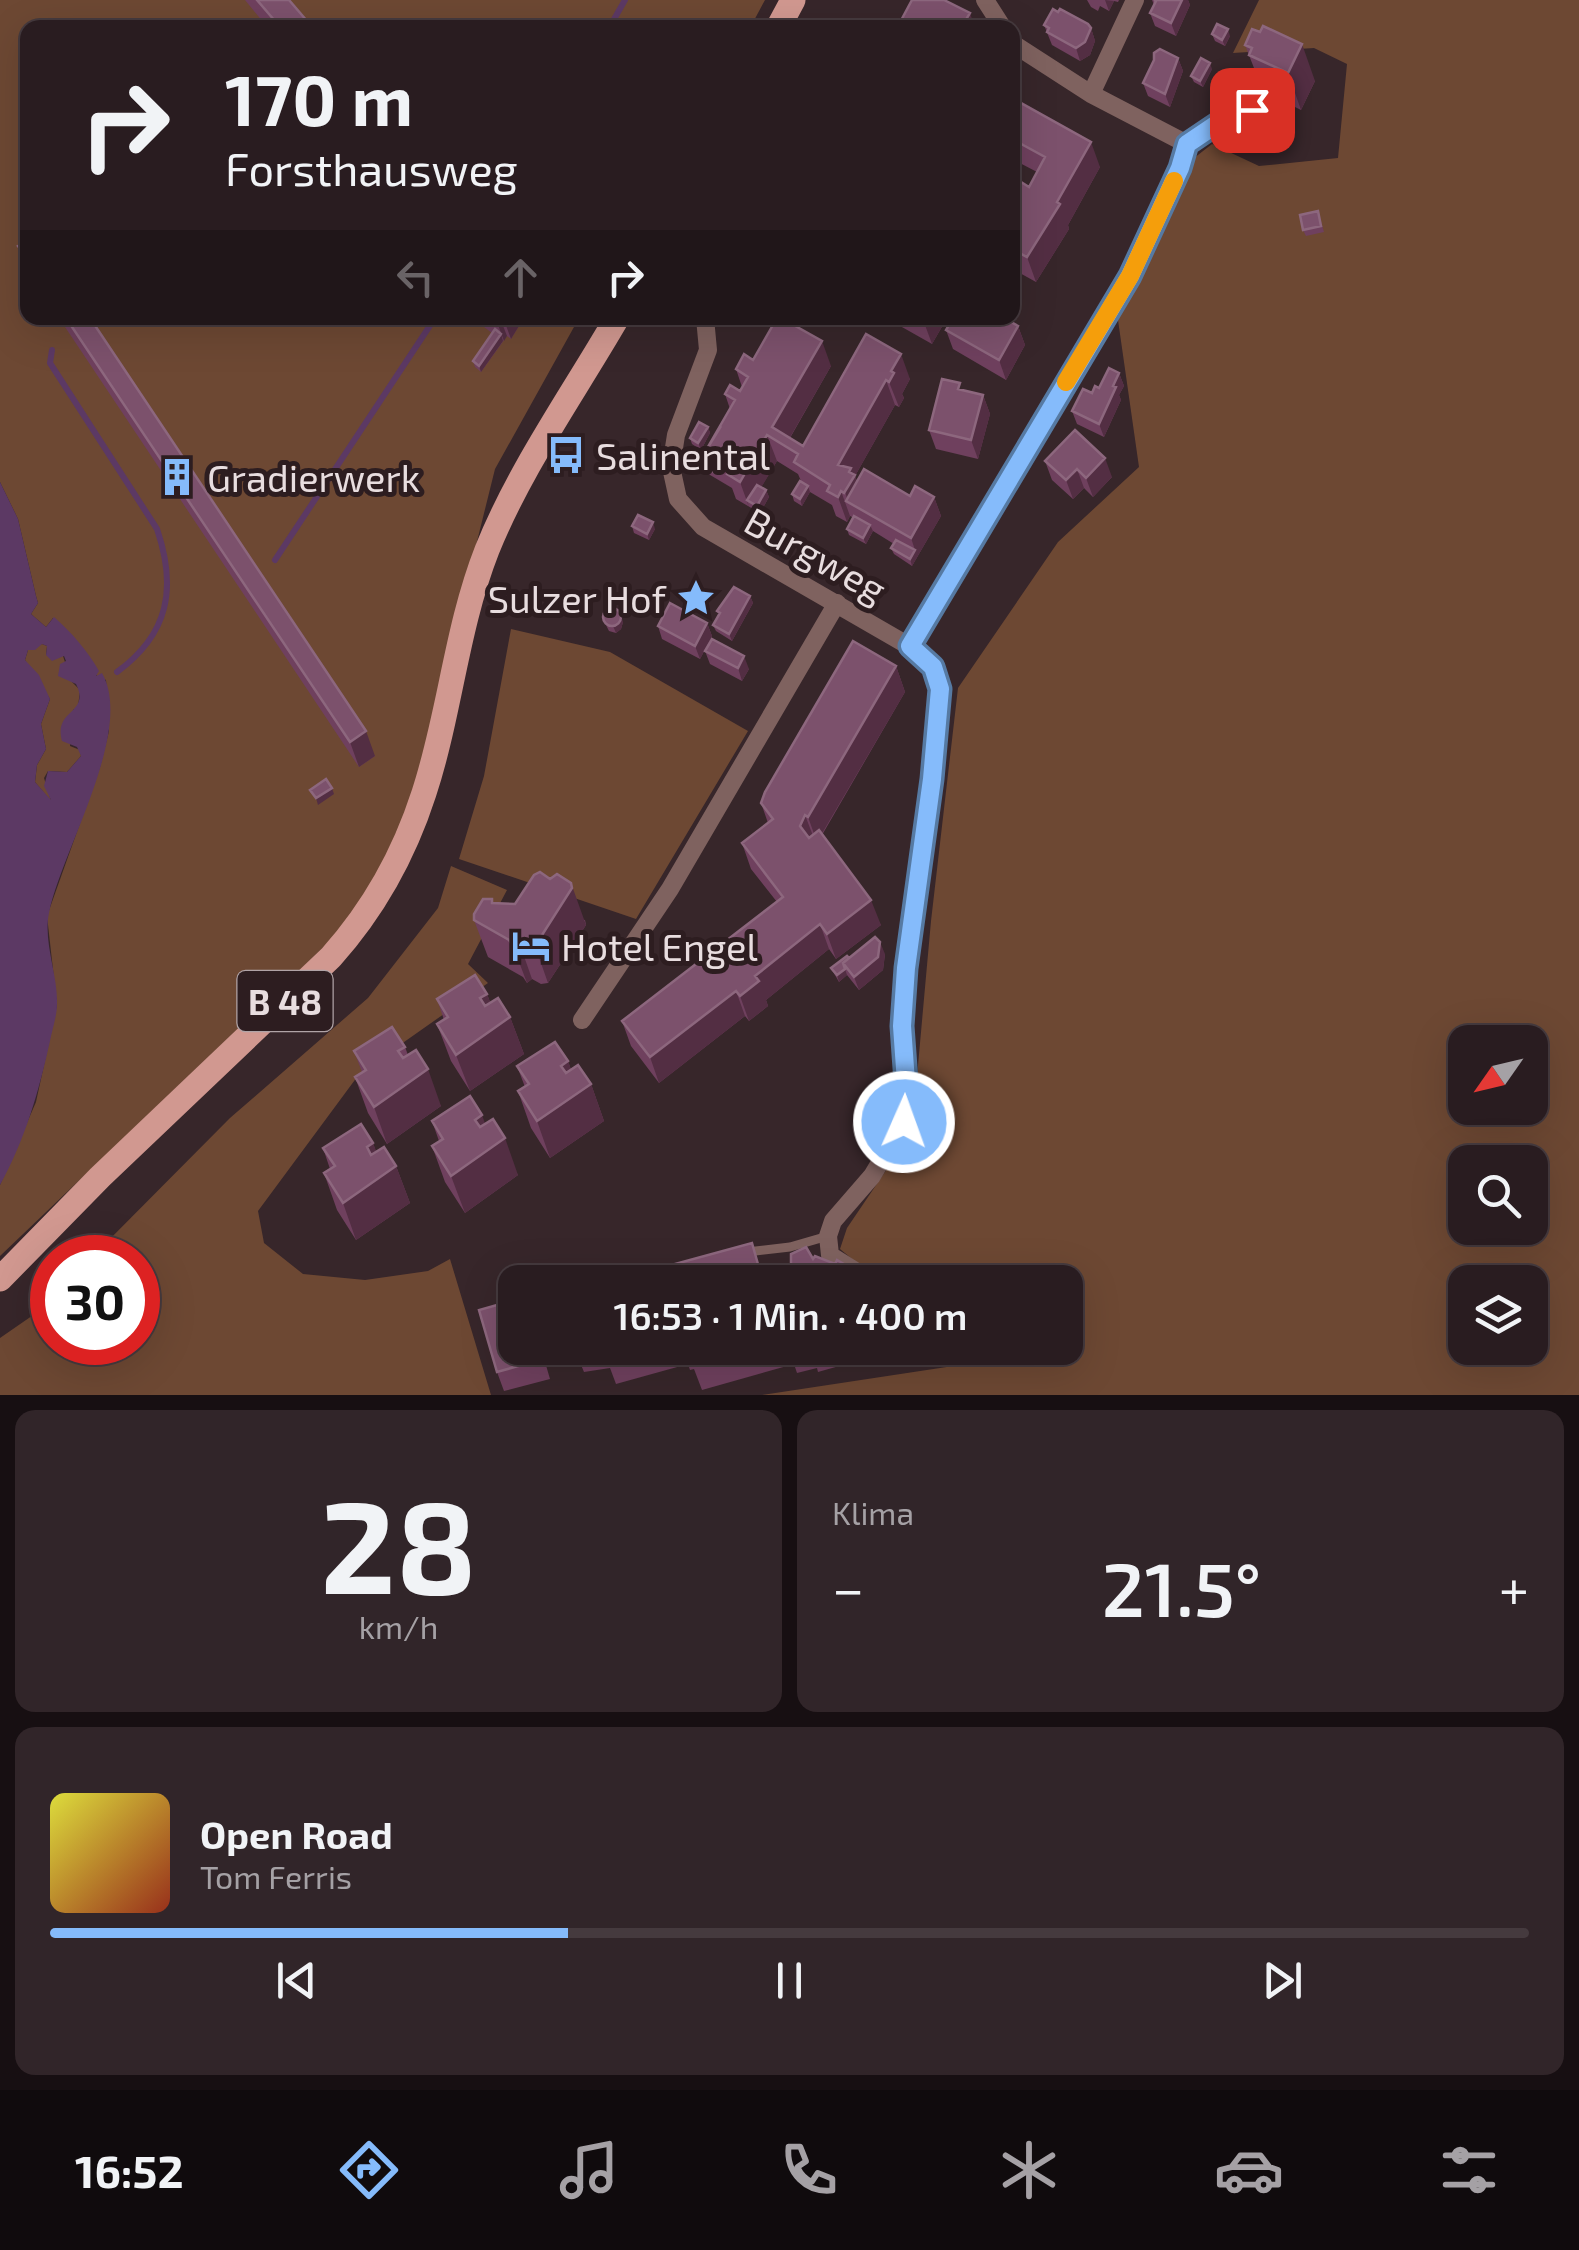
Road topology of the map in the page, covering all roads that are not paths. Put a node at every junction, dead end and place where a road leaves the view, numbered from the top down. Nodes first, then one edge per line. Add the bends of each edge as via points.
1 (1135, 0) edge
2 (1020, 48) edge
3 (1091, 94) junction
4 (1272, 116) dead end
5 (1187, 144) junction
6 (613, 325) edge
7 (706, 325) edge
8 (837, 604) junction
9 (910, 646) junction
10 (582, 1020) dead end
11 (828, 1236) junction
12 (729, 1257) edge
13 (846, 1265) edge
14 (0, 1279) edge

1 - 3 street
2 - 3 street
3 - 5 street
4 - 5 street via 1236,111
5 - 9 lane via 1130,276
6 - 14 main road, B 48 via 488,549 424,792 392,874 363,921
7 - 8 street, Burgweg via 708,350 676,435 671,467 678,499 703,527
8 - 9 street, Burgweg
8 - 10 street via 670,889
9 - 11 street, Burgweg via 933,667 940,689 906,968 906,1109 872,1176
11 - 12 lane
11 - 13 street via 830,1254

